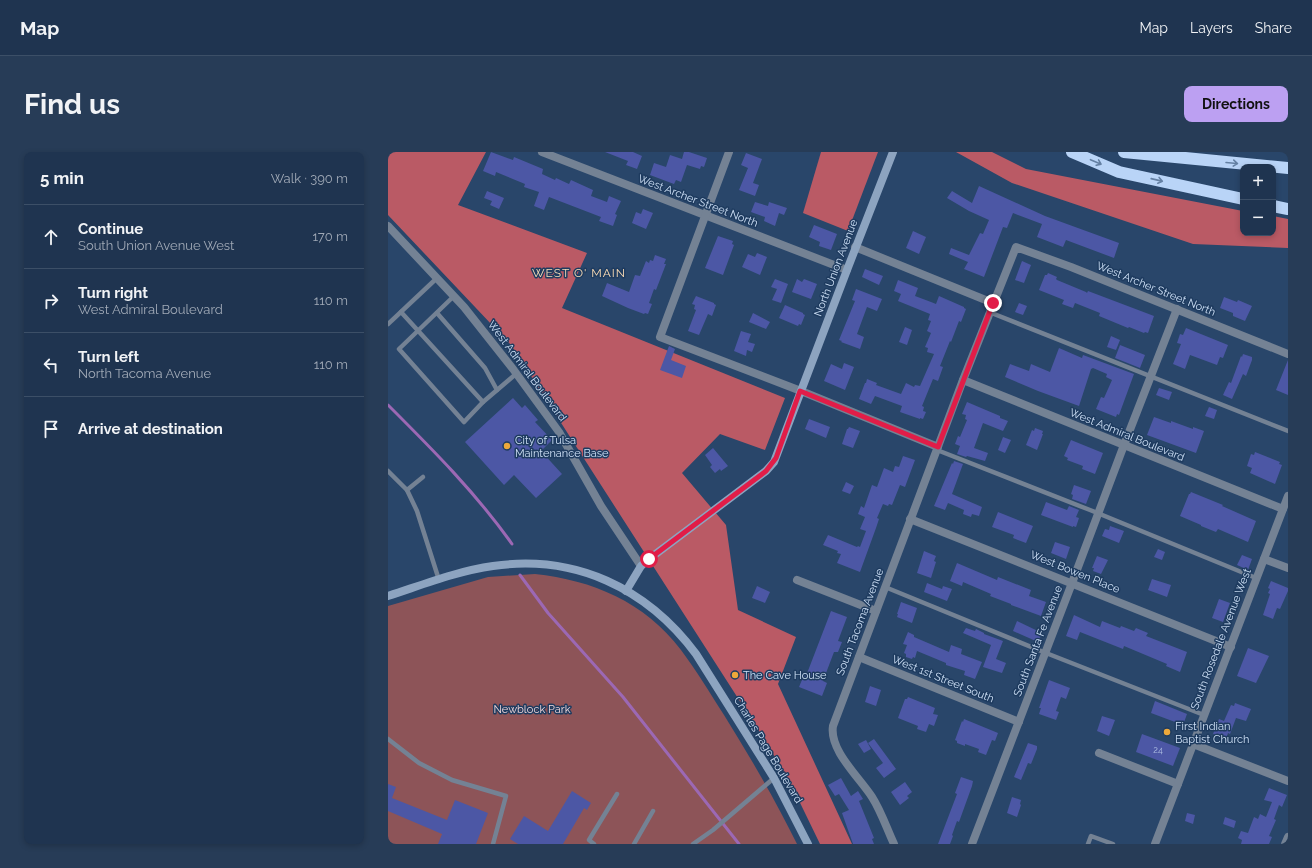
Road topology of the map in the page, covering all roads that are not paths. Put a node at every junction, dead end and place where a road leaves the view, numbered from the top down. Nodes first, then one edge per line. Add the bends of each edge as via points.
1 (542, 152) edge
2 (729, 152) edge
3 (893, 152) edge
4 (1072, 152) edge
5 (1124, 152) edge
6 (1288, 168) edge
7 (1240, 198) edge
8 (1276, 207) edge
9 (1288, 209) edge
10 (704, 216) junction
11 (388, 226) edge
12 (855, 247) junction
13 (1016, 247) joint
14 (846, 270) junction
15 (437, 278) junction
16 (454, 296) junction
17 (993, 303) junction
18 (1177, 309) junction
19 (401, 312) junction
20 (989, 312) junction
21 (437, 313) junction
22 (388, 324) edge
23 (418, 331) junction
24 (1288, 354) edge
25 (517, 373) junction
26 (1150, 376) junction
27 (963, 380) junction
28 (497, 390) junction
29 (800, 391) junction
30 (483, 402) junction
31 (1288, 431) edge
32 (1124, 445) junction
33 (938, 449) junction
34 (388, 471) edge
35 (423, 477) dead end
36 (407, 490) junction
37 (1288, 496) edge
38 (1283, 508) junction
39 (1098, 513) junction
40 (910, 519) junction
41 (1264, 559) junction
42 (641, 566) junction
43 (1288, 568) edge
44 (1256, 578) junction
45 (439, 580) junction
46 (797, 580) dead end
47 (1072, 583) junction
48 (885, 587) junction
49 (626, 591) junction
50 (388, 596) edge
51 (876, 611) junction
52 (1231, 647) junction
53 (1046, 653) junction
54 (859, 657) junction
55 (1204, 715) junction
56 (1019, 722) junction
57 (388, 739) edge
58 (1193, 744) junction
59 (1099, 753) dead end
60 (774, 778) junction
61 (1288, 781) edge
62 (1178, 784) junction
63 (617, 794) dead end
64 (653, 811) dead end
65 (1288, 837) edge
66 (493, 844) edge
67 (594, 844) edge
68 (634, 844) edge
69 (693, 844) edge
70 (808, 844) edge
71 (894, 844) edge
72 (972, 844) edge
73 (1088, 844) edge
74 (1113, 844) edge
75 (1155, 844) edge
76 (1285, 844) edge

1 - 10 street, West Archer Street North
2 - 10 street
3 - 12 main road, North Union Avenue
4 -> 7 highway via 1119,172
5 -> 6 highway
8 - 9 highway
10 - 14 street, West Archer Street North
10 - 29 street via 660,337
11 - 15 street, West Admiral Boulevard
12 - 14 main road, North Union Avenue
12 - 17 street
13 - 17 street, South Tacoma Avenue
13 - 18 street, West Archer Street North
14 - 29 main road, North Union Avenue
15 - 16 street, West Admiral Boulevard
15 - 19 lane
16 - 21 lane
16 - 25 street, West Admiral Boulevard
17 - 20 street, South Tacoma Avenue
18 - 24 street, West Archer Street North
18 - 26 street, South Santa Fe Avenue
19 - 22 lane
19 - 23 lane
20 - 26 lane
20 - 27 street, South Tacoma Avenue
21 - 23 lane
21 - 28 lane via 485,368
23 - 30 lane
23 - 30 lane via 399,349 464,422
25 - 28 lane
25 - 42 street, West Admiral Boulevard via 559,432 601,506
26 - 31 lane
26 - 32 street, South Santa Fe Avenue
27 - 32 street, West Admiral Boulevard
27 - 33 street, South Tacoma Avenue
28 - 30 lane
29 - 33 street
29 - 42 main road, North Union Avenue via 776,458 766,471
32 - 38 street, West Admiral Boulevard
32 - 39 street, South Santa Fe Avenue
33 - 39 lane
33 - 40 street, South Tacoma Avenue
34 - 36 lane
35 - 36 lane
36 - 45 lane via 417,511
37 - 38 street, South Rosedale Avenue West
38 - 41 street, South Rosedale Avenue West
39 - 44 lane
39 - 47 street, South Santa Fe Avenue
40 - 47 street, West Bowen Place
40 - 48 street, South Tacoma Avenue
41 - 43 street
41 - 44 street, South Rosedale Avenue West
42 - 49 main road, North Union Avenue
44 - 52 street, South Rosedale Avenue West
45 - 49 main road, Charles Page Boulevard via 492,566 543,564 592,574
45 - 50 main road, Charles Page Boulevard
46 - 51 street
47 - 52 street, West Bowen Place
47 - 53 street, South Santa Fe Avenue
48 - 51 street, South Tacoma Avenue
48 - 53 lane
49 - 60 main road, Charles Page Boulevard via 655,610 683,636
51 - 54 street, South Tacoma Avenue
52 - 55 street, South Rosedale Avenue West
53 - 55 lane
53 - 56 street, South Santa Fe Avenue
54 - 56 street, West 1st Street South
54 - 71 street, South Tacoma Avenue via 833,726 832,736 837,749 872,798
55 - 58 street, South Rosedale Avenue West
56 - 72 street, South Santa Fe Avenue
57 - 66 lane via 419,762 452,780 506,796
58 - 61 street
58 - 62 street, South Rosedale Avenue West
59 - 62 street
60 - 69 lane
60 - 70 main road, Charles Page Boulevard
62 - 75 street, South Rosedale Avenue West
63 - 67 lane via 589,840
64 - 68 lane
65 - 76 street
73 - 74 lane via 1092,836

